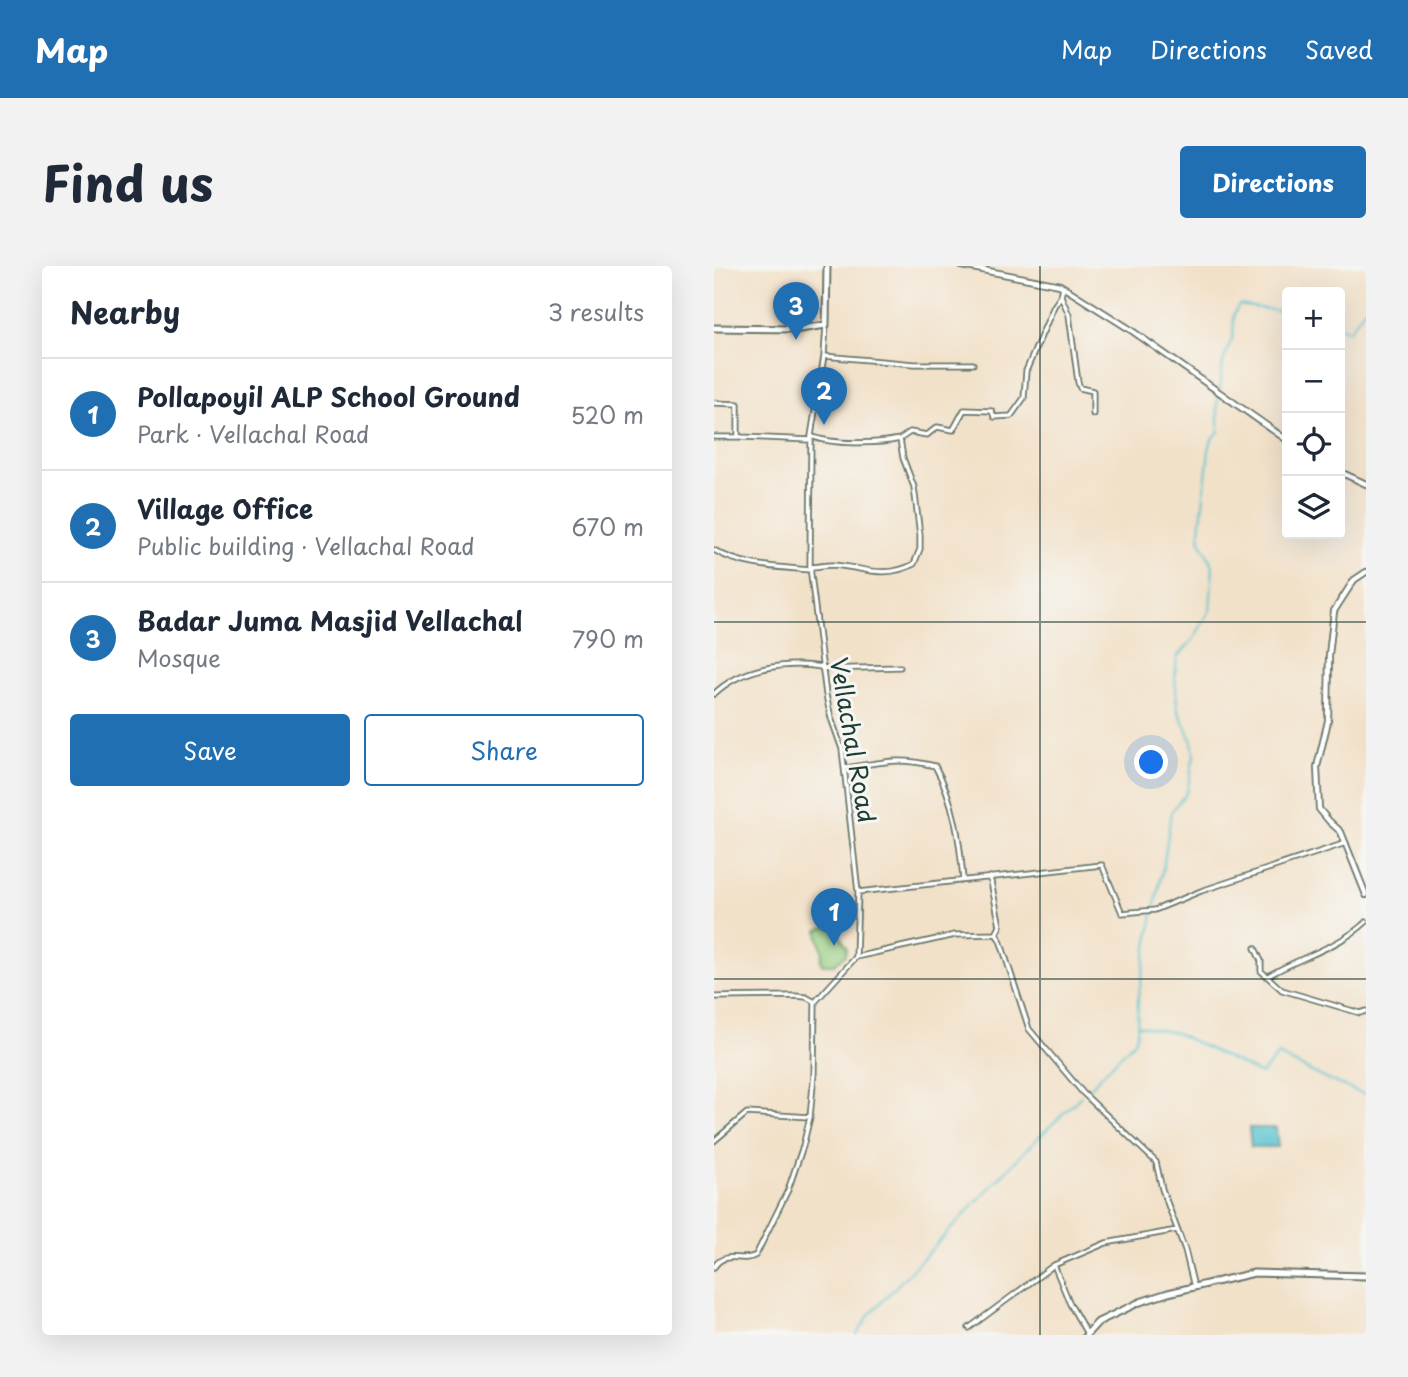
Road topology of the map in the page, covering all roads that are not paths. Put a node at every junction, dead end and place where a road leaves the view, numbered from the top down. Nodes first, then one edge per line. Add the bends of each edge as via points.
1 (827, 266) edge
2 (962, 266) edge
3 (1063, 287) junction
4 (1061, 296) junction
5 (826, 325) junction
6 (714, 328) edge
7 (824, 356) junction
8 (973, 364) dead end
9 (714, 403) edge
10 (1093, 414) dead end
11 (1282, 436) edge
12 (714, 437) edge
13 (741, 437) junction
14 (811, 438) junction
15 (900, 439) junction
16 (1345, 474) edge
17 (1366, 484) edge
18 (714, 550) edge
19 (810, 568) junction
20 (1366, 572) edge
21 (900, 667) dead end
22 (822, 668) junction
23 (714, 694) edge
24 (844, 768) junction
25 (1347, 843) junction
26 (990, 877) junction
27 (963, 880) junction
28 (858, 892) junction
29 (1366, 895) edge
30 (1366, 922) edge
31 (996, 934) junction
32 (1255, 948) dead end
33 (856, 957) junction
34 (1267, 977) junction
35 (714, 997) edge
36 (815, 1002) junction
37 (1366, 1012) edge
38 (810, 1117) junction
39 (714, 1141) edge
40 (1177, 1230) junction
41 (1054, 1265) junction
42 (714, 1266) edge
43 (1366, 1276) edge
44 (1194, 1287) junction
45 (969, 1328) dead end
46 (1087, 1335) edge

1 - 5 main road
2 - 3 street
3 - 4 street
3 - 11 street
4 - 10 street via 1069,315 1078,383 1093,391
4 - 15 street via 1027,371 1024,398 1012,416 964,410 953,430 937,427 927,435 910,432
5 - 6 main road
5 - 7 street, Vellachal Road
7 - 8 street
7 - 14 street, Vellachal Road
9 - 13 street via 738,404
12 - 13 street
13 - 14 street
14 - 15 street
14 - 19 street, Vellachal Road
15 - 19 street via 914,487 920,535 914,564 875,573 833,565
16 - 17 street
18 - 19 street via 752,563
19 - 22 street, Vellachal Road
20 - 25 street via 1354,580 1334,611 1328,722 1317,767 1320,809
21 - 22 street
22 - 23 street via 748,671
22 - 24 street, Vellachal Road
24 - 27 street via 887,760 935,766 951,804
24 - 28 street, Vellachal Road
25 - 26 street via 1155,909 1122,913 1102,865
25 - 29 street
26 - 27 street
26 - 31 street via 1000,926
27 - 28 street
28 - 33 street, Vellachal Road
30 - 34 street
31 - 33 street via 955,935
31 - 40 street via 1029,1029 1083,1093 1156,1162
32 - 34 street
33 - 36 street
34 - 37 street via 1297,996
35 - 36 street via 795,996
36 - 38 street
38 - 39 street via 747,1113
38 - 42 street via 798,1167 756,1255 748,1259 729,1256
40 - 41 street via 1106,1243
40 - 44 street
41 - 45 street
41 - 46 street
43 - 44 main road via 1254,1273
44 - 46 main road via 1117,1311

